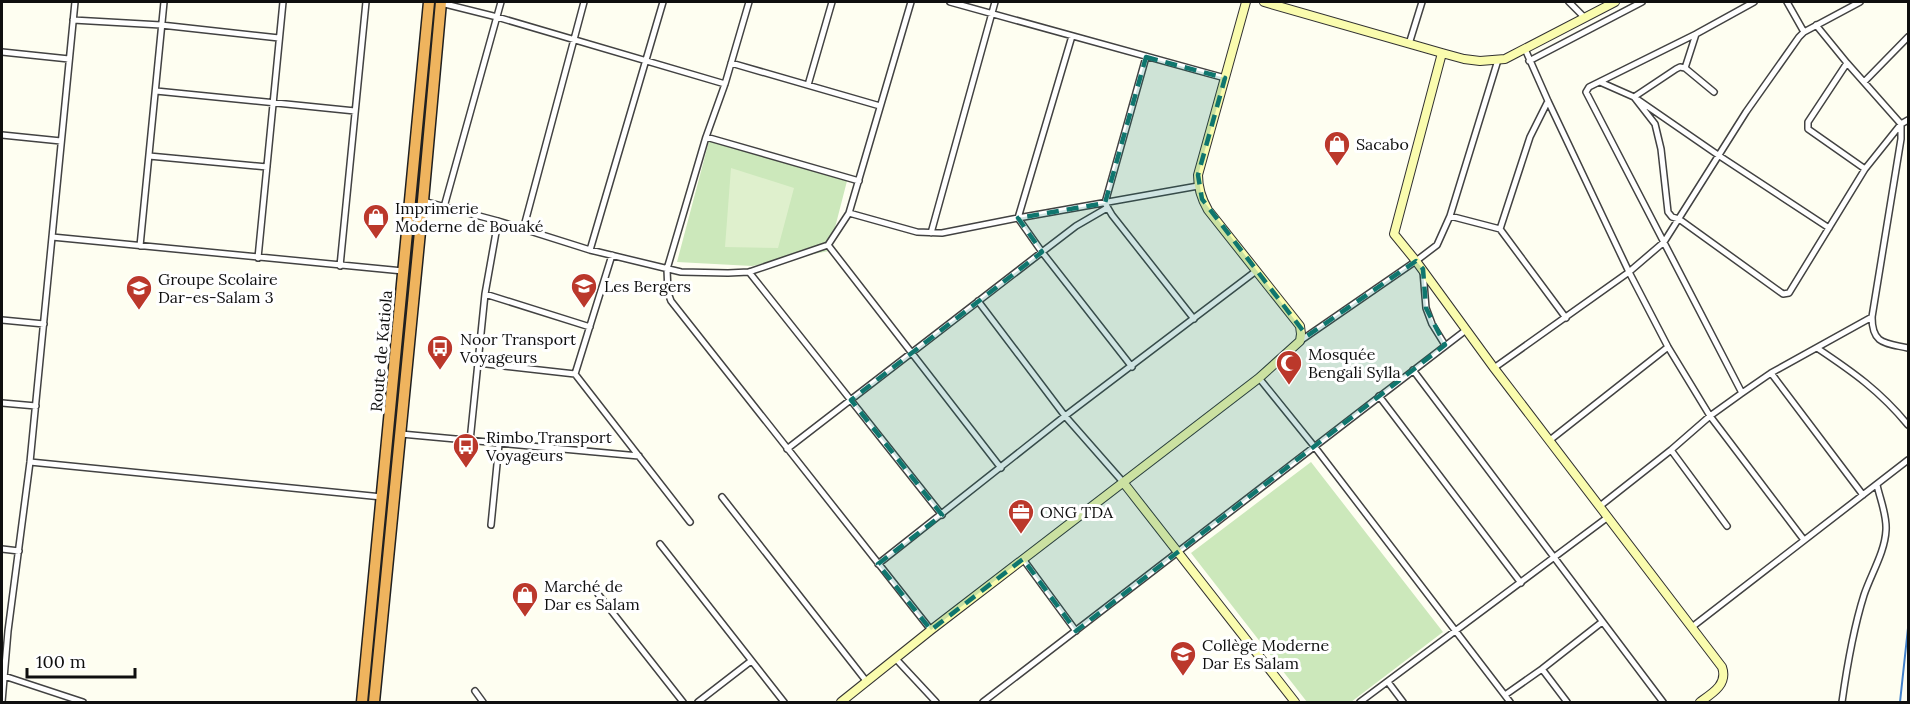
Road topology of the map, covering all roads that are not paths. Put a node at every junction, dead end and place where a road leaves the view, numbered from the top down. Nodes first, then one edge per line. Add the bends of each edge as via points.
1 (75, 2) edge
2 (164, 2) edge
3 (283, 2) edge
4 (366, 2) edge
5 (437, 2) edge
6 (501, 2) edge
7 (584, 2) edge
8 (663, 2) edge
9 (749, 2) edge
10 (832, 2) edge
11 (911, 2) edge
12 (950, 2) edge
13 (995, 2) edge
14 (1246, 2) edge
15 (1264, 2) edge
16 (1422, 2) edge
17 (1569, 2) edge
18 (1615, 2) edge
19 (1642, 2) edge
20 (1754, 2) edge
21 (1787, 2) edge
22 (1860, 2) edge
23 (992, 13) junction
24 (497, 17) junction
25 (1584, 18) junction
26 (73, 20) junction
27 (161, 25) junction
28 (1816, 25) junction
29 (1804, 32) junction
30 (1696, 34) junction
31 (1072, 36) junction
32 (1908, 37) edge
33 (279, 38) junction
34 (574, 40) junction
35 (1409, 44) junction
36 (1525, 49) junction
37 (2, 52) edge
38 (1442, 53) junction
39 (1146, 57) junction
40 (69, 59) junction
41 (1498, 60) junction
42 (1529, 61) junction
43 (645, 62) junction
44 (731, 63) junction
45 (1847, 63) junction
46 (1685, 68) junction
47 (1225, 78) junction
48 (1600, 82) junction
49 (1864, 82) junction
50 (725, 84) junction
51 (808, 85) junction
52 (156, 91) junction
53 (1714, 92) dead end
54 (1634, 97) junction
55 (1548, 101) junction
56 (273, 102) junction
57 (880, 106) junction
58 (355, 111) junction
59 (1908, 120) edge
60 (1901, 124) junction
61 (2, 135) edge
62 (706, 136) junction
63 (61, 141) junction
64 (1718, 155) junction
65 (149, 156) junction
66 (267, 167) junction
67 (1865, 169) junction
68 (859, 181) junction
69 (1198, 186) junction
70 (423, 201) junction
71 (1106, 206) junction
72 (444, 207) junction
73 (849, 213) junction
74 (1450, 216) junction
75 (1018, 218) junction
76 (1679, 219) junction
77 (498, 220) junction
78 (1829, 228) junction
79 (1500, 229) junction
80 (523, 230) junction
81 (931, 233) junction
82 (52, 237) junction
83 (1664, 242) junction
84 (828, 245) junction
85 (140, 246) junction
86 (590, 250) junction
87 (1042, 252) junction
88 (612, 255) junction
89 (258, 258) junction
90 (1416, 261) junction
91 (340, 266) junction
92 (667, 269) junction
93 (1423, 269) junction
94 (404, 271) junction
95 (1256, 271) junction
96 (749, 272) junction
97 (1629, 272) junction
98 (484, 294) junction
99 (978, 301) junction
100 (1872, 317) junction
101 (1566, 318) junction
102 (1194, 319) junction
103 (2, 320) edge
104 (44, 324) junction
105 (590, 327) junction
106 (1466, 330) junction
107 (1300, 341) junction
108 (1446, 345) junction
109 (1668, 347) junction
110 (1817, 348) junction
111 (1908, 348) edge
112 (911, 353) junction
113 (478, 363) junction
114 (1132, 367) junction
115 (1494, 368) junction
116 (1413, 370) junction
117 (1771, 373) junction
118 (575, 374) junction
119 (1259, 378) junction
120 (1742, 393) junction
121 (1379, 396) junction
122 (851, 400) junction
123 (2, 403) edge
124 (36, 406) junction
125 (1065, 416) junction
126 (1710, 416) junction
127 (1908, 425) edge
128 (401, 434) junction
129 (1550, 440) junction
130 (470, 441) junction
131 (499, 444) junction
132 (1314, 446) junction
133 (787, 449) junction
134 (1671, 450) junction
135 (639, 456) junction
136 (1908, 460) edge
137 (30, 462) junction
138 (1001, 468) junction
139 (1123, 482) junction
140 (1877, 485) junction
141 (1863, 495) junction
142 (382, 497) junction
143 (722, 497) dead end
144 (1600, 506) junction
145 (942, 515) junction
146 (1608, 517) junction
147 (690, 522) dead end
148 (491, 525) dead end
149 (1727, 526) dead end
150 (1804, 540) junction
151 (660, 544) dead end
152 (2, 549) edge
153 (19, 551) junction
154 (1178, 551) junction
155 (1554, 558) junction
156 (1023, 559) junction
157 (878, 564) junction
158 (1521, 583) junction
159 (598, 594) dead end
160 (1602, 622) junction
161 (1692, 627) junction
162 (931, 630) junction
163 (1456, 630) junction
164 (5, 631) edge
165 (1076, 631) junction
166 (896, 659) junction
167 (751, 661) junction
168 (1542, 669) junction
169 (4, 676) junction
170 (867, 682) junction
171 (1388, 682) junction
172 (475, 692) dead end
173 (1505, 695) junction
174 (2, 702) edge
175 (83, 702) edge
176 (362, 702) edge
177 (374, 702) edge
178 (483, 702) edge
179 (683, 702) edge
180 (698, 702) edge
181 (784, 702) edge
182 (840, 702) edge
183 (936, 702) edge
184 (983, 702) edge
185 (1296, 702) edge
186 (1360, 702) edge
187 (1402, 702) edge
188 (1510, 702) edge
189 (1567, 702) edge
190 (1663, 702) edge
191 (1700, 702) edge
192 (1842, 702) edge

1 - 26 street
2 - 27 street
3 - 33 street
4 - 58 street
5 - 24 street
5 - 70 highway, Route de Katiola
5 - 94 highway, Route de Katiola
6 - 24 street
7 - 34 street
8 - 43 street
9 - 44 street
10 - 51 street
11 - 57 street
12 - 23 street
13 - 23 street
14 - 47 street
15 - 35 street
16 - 35 street
17 - 25 street
18 - 25 street
19 - 42 street
20 - 30 street
21 - 29 street
22 - 28 street
23 - 31 street
23 - 81 street
24 - 34 street
24 - 72 street
25 - 36 street
26 - 27 street
26 - 40 street
27 - 33 street
27 - 52 street
28 - 29 street
28 - 45 street
29 - 64 street
30 - 46 street
30 - 48 street
31 - 39 street
31 - 75 street
32 - 49 street
33 - 56 street
34 - 43 street
34 - 80 street
35 - 38 street
36 - 41 street
36 - 42 street
37 - 40 street
38 - 41 street via 1464,59
38 - 90 street via 1394,233
39 - 47 street
39 - 71 street
40 - 63 street
41 - 74 street
42 - 55 street
43 - 50 street
43 - 86 street
44 - 50 street
44 - 51 street
45 - 49 street
45 - 67 street via 1808,122 1808,129
46 - 53 street
46 - 54 street via 1676,69
47 - 69 street
48 - 54 street
48 - 83 street via 1586,92
49 - 60 street
50 - 62 street
51 - 57 street
52 - 56 street
52 - 65 street
54 - 64 street
54 - 76 street via 1655,124 1668,212
55 - 79 street via 1530,137
55 - 97 street
56 - 58 street
56 - 66 street
57 - 68 street
58 - 91 street
59 - 60 street
60 - 67 street
60 - 100 street
61 - 63 street
62 - 68 street
62 - 92 street
63 - 82 street
64 - 76 street
64 - 78 street
65 - 66 street
65 - 85 street
66 - 89 street
67 - 78 street
68 - 73 street
69 - 71 street
69 - 95 street via 1208,210
70 - 72 street
70 - 128 highway, Route de Katiola
71 - 75 street
71 - 87 street
71 - 102 street
72 - 77 street
73 - 81 street
73 - 84 street
74 - 79 street
74 - 90 street via 1437,245
75 - 81 street
75 - 87 street
76 - 78 street via 1786,294
76 - 83 street
77 - 80 street
77 - 98 street
79 - 101 street
80 - 86 street
82 - 85 street
82 - 104 street
83 - 97 street
83 - 120 street
84 - 96 street
84 - 112 street
85 - 89 street
86 - 88 street
87 - 99 street
87 - 114 street
88 - 92 street
88 - 105 street
89 - 91 street
90 - 93 street
90 - 107 street
91 - 94 street
92 - 96 street
92 - 133 street via 671,301
93 - 106 street
93 - 108 street via 1426,308
94 - 142 highway, Route de Katiola
95 - 102 street
95 - 107 street via 1300,326
96 - 122 street
97 - 101 street
97 - 109 street
98 - 105 street
98 - 113 street
99 - 112 street
99 - 125 street
100 - 110 street
100 - 111 street via 1875,336 1883,343
101 - 115 street
102 - 114 street
103 - 104 street
104 - 124 street
105 - 118 street
106 - 108 street
106 - 115 street
107 - 119 street
108 - 116 street
109 - 126 street
109 - 129 street
110 - 117 street
110 - 127 street via 1860,376
112 - 122 street
112 - 138 street
113 - 118 street
113 - 130 street
114 - 125 street
115 - 129 street
116 - 121 street
116 - 155 street
117 - 120 street
117 - 141 street
118 - 135 street
119 - 132 street
119 - 139 street
120 - 126 street
121 - 132 street
121 - 158 street
122 - 133 street
122 - 145 street
123 - 124 street
124 - 137 street
125 - 138 street
125 - 139 street
126 - 134 street
126 - 150 street
128 - 130 street
128 - 177 highway, Route de Katiola
129 - 144 street
130 - 131 street
131 - 135 street
131 - 148 street
132 - 154 street
132 - 163 street
133 - 157 street
134 - 144 street
134 - 149 street
135 - 147 street
136 - 140 street
137 - 142 street
137 - 153 street
138 - 145 street
139 - 154 street
139 - 156 street
140 - 141 street
140 - 192 street via 1886,519 1884,542 1854,628
141 - 150 street
142 - 176 highway, Route de Katiola
143 - 170 street
144 - 146 street
145 - 157 street
146 - 155 street
146 - 161 street
150 - 161 street
151 - 167 street
152 - 153 street
153 - 164 street
154 - 165 street
154 - 185 street
155 - 158 street
155 - 160 street
156 - 162 street
156 - 165 street
157 - 162 street
158 - 163 street
159 - 179 street
160 - 168 street
160 - 190 street
161 - 191 street via 1725,674 1718,689
162 - 166 street
163 - 171 street
163 - 173 street
164 - 169 street
165 - 184 street
166 - 170 street
166 - 183 street
167 - 180 street
167 - 181 street
168 - 173 street
168 - 189 street
169 - 174 street
169 - 175 street
170 - 182 street
171 - 186 street
171 - 187 street
172 - 178 street
173 - 188 street

